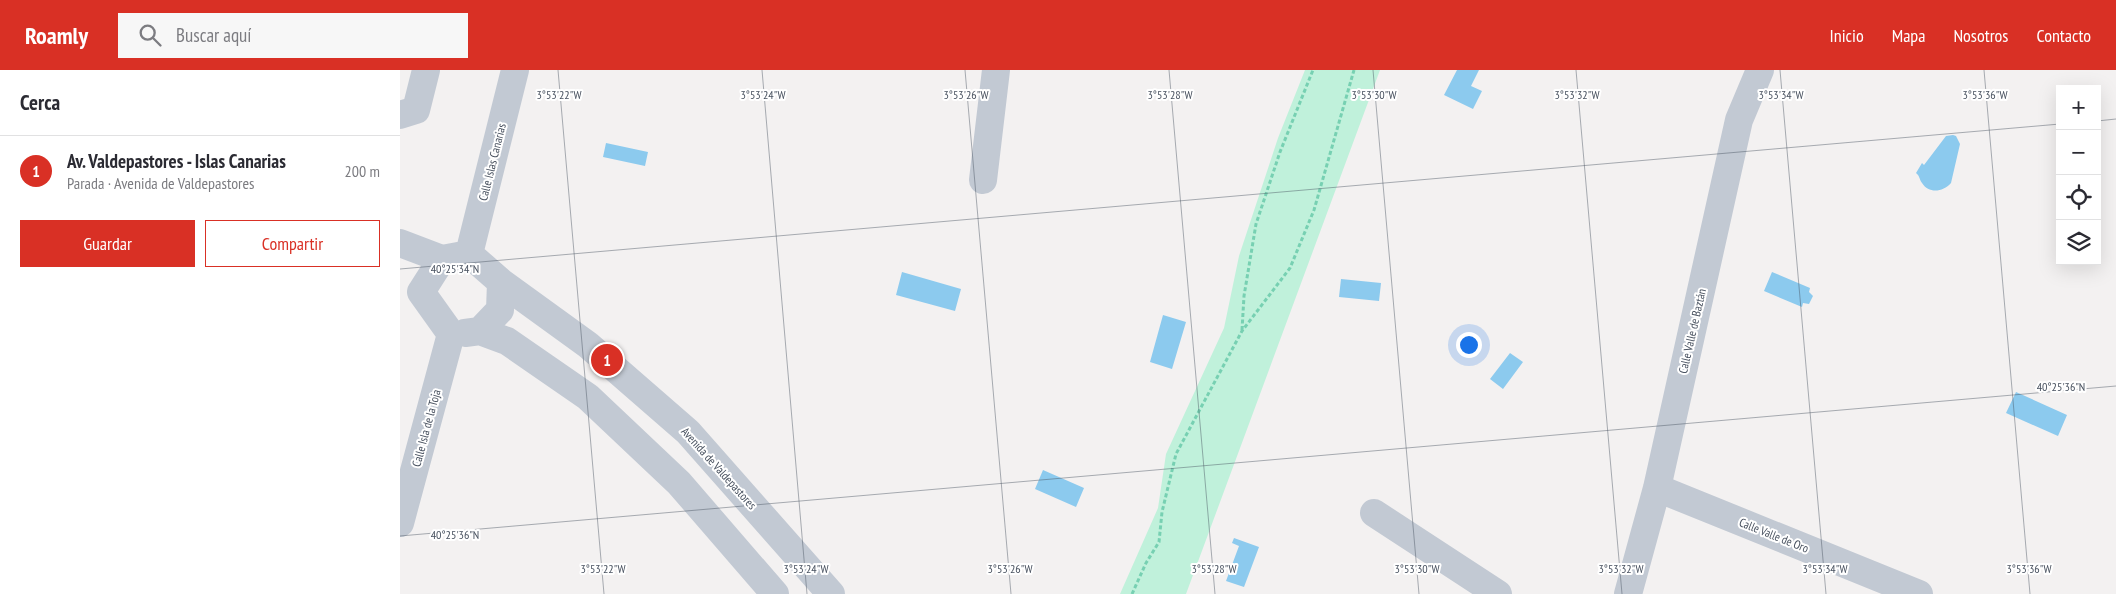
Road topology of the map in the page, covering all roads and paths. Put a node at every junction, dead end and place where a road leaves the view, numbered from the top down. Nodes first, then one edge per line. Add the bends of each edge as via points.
1 (426, 70) edge
2 (515, 70) edge
3 (996, 70) edge
4 (1313, 70) edge
5 (1354, 70) edge
6 (1760, 70) edge
7 (400, 115) edge
8 (984, 180) dead end
9 (400, 243) edge
10 (469, 254) junction
11 (442, 259) junction
12 (501, 282) junction
13 (411, 288) edge
14 (480, 331) junction
15 (1242, 331) junction
16 (451, 334) junction
17 (1656, 488) junction
18 (1374, 513) dead end
19 (400, 523) edge
20 (775, 594) edge
21 (831, 594) edge
22 (1132, 594) edge
23 (1498, 594) edge
24 (1628, 594) edge
25 (1919, 594) edge

1 - 7 street via 416,110
2 - 10 street, Calle Islas Canarias
3 - 8 street
4 - 15 path via 1256,224 1244,296
5 - 15 path via 1314,210 1290,268
6 - 17 street, Calle Valle de Baztán via 1740,120
9 - 11 street
10 - 11 street
10 - 12 street
11 - 13 street
12 - 14 street via 500,310
12 - 21 street, Avenida de Valdepastores via 588,345 688,432
13 - 16 street
14 - 16 street
14 - 20 street via 507,341 588,397 679,483
15 - 22 path via 1176,454 1158,542
16 - 19 street, Calle Isla de la Toja
17 - 24 street, Calle Valle de Baztán
17 - 25 street, Calle Valle de Oro
18 - 23 street

